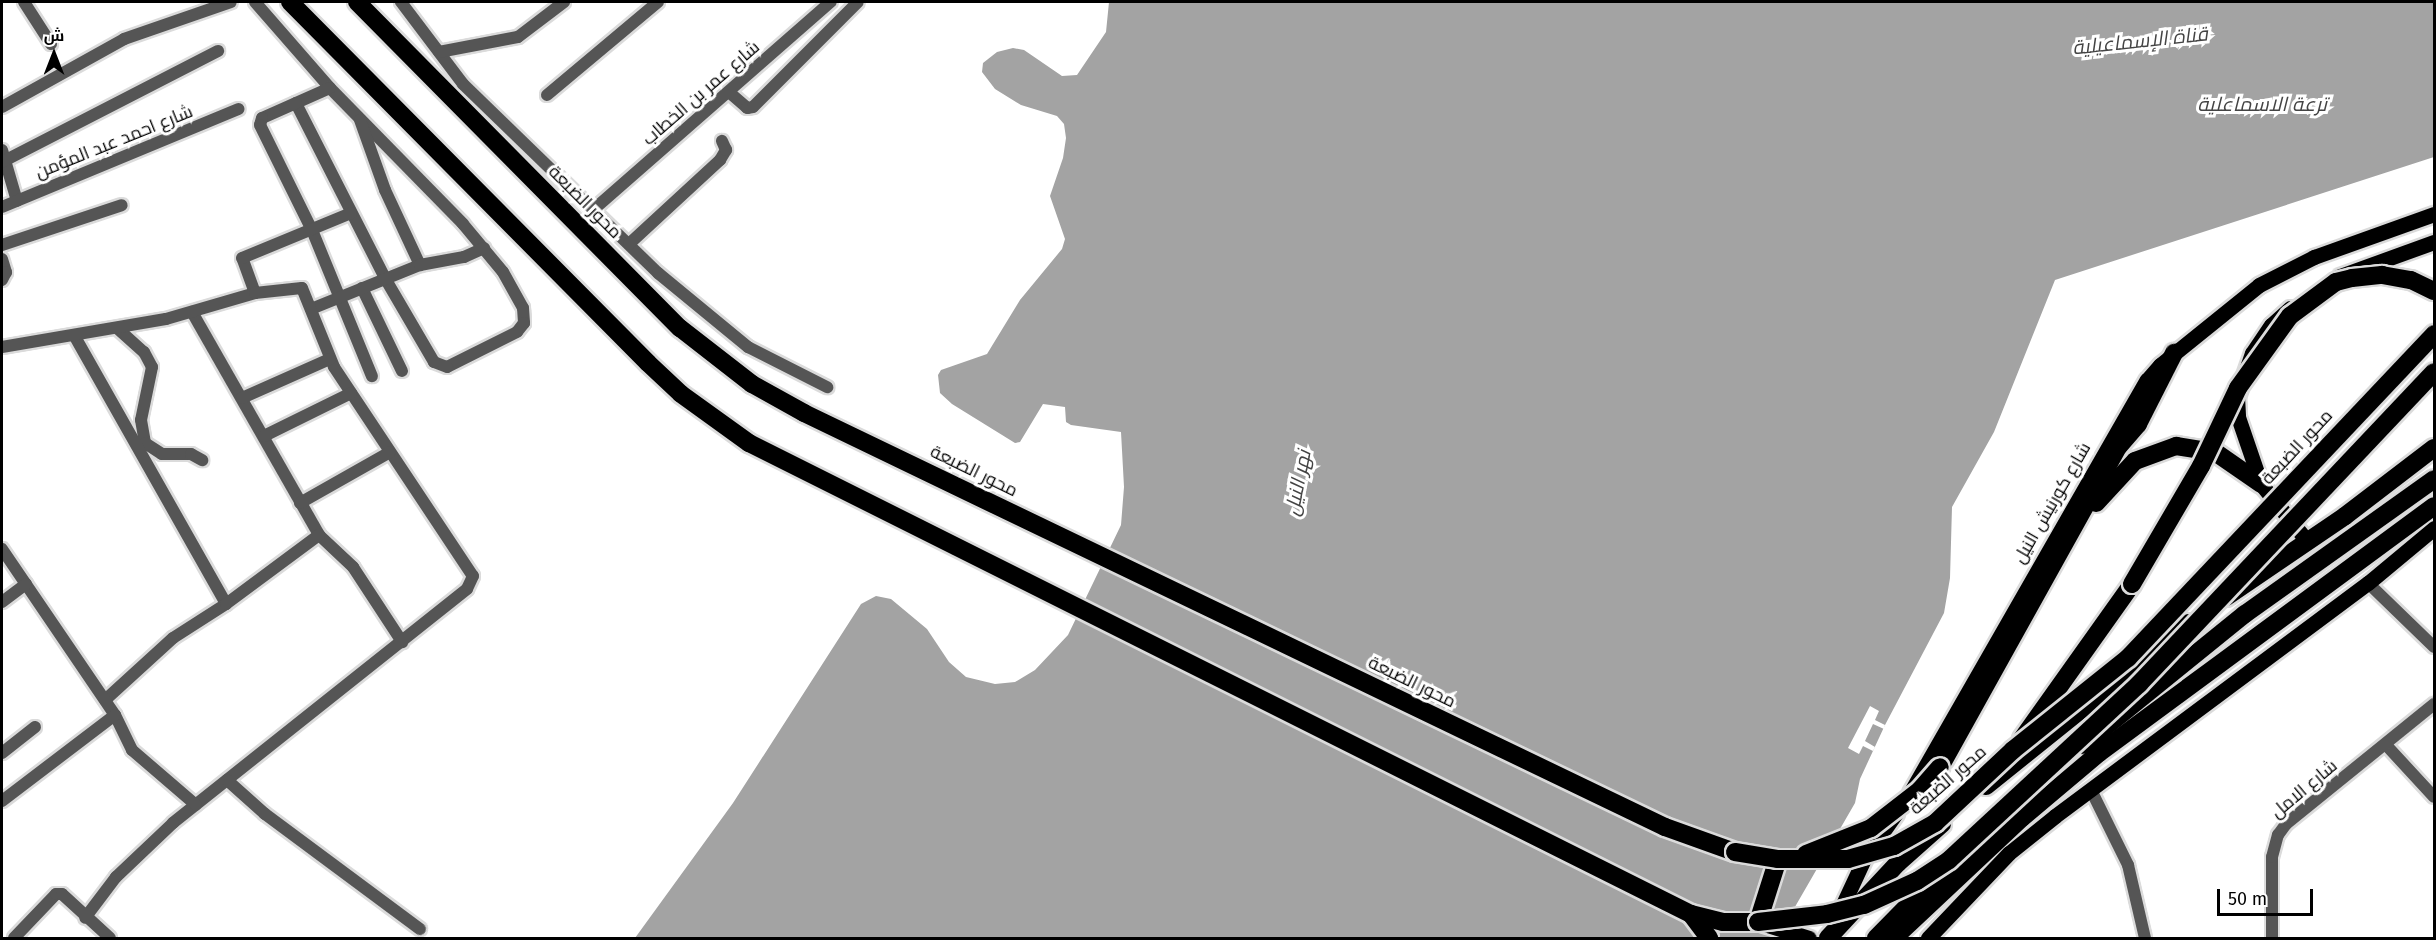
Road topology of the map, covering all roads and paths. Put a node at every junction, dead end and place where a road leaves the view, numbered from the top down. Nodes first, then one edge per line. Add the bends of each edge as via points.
1 (24, 2) edge
2 (231, 2) edge
3 (255, 2) edge
4 (290, 2) edge
5 (357, 2) edge
6 (401, 2) edge
7 (564, 2) edge
8 (658, 2) edge
9 (831, 2) edge
10 (858, 2) edge
11 (51, 44) dead end
12 (218, 51) dead end
13 (439, 52) junction
14 (330, 88) junction
15 (730, 93) junction
16 (547, 95) dead end
17 (297, 103) junction
18 (2, 107) edge
19 (239, 109) dead end
20 (359, 116) junction
21 (722, 141) dead end
22 (3, 157) edge
23 (17, 201) junction
24 (122, 205) dead end
25 (2, 207) edge
26 (594, 210) junction
27 (351, 213) junction
28 (2434, 214) edge
29 (312, 230) junction
30 (2434, 242) edge
31 (629, 244) junction
32 (2, 245) edge
33 (484, 248) junction
34 (2, 259) edge
35 (420, 265) junction
36 (385, 278) junction
37 (2, 280) edge
38 (362, 288) junction
39 (2434, 291) edge
40 (255, 293) junction
41 (338, 297) junction
42 (311, 309) junction
43 (192, 312) junction
44 (117, 328) junction
45 (2434, 334) edge
46 (74, 335) junction
47 (2, 347) edge
48 (2174, 353) junction
49 (330, 359) junction
50 (402, 371) dead end
51 (2434, 372) edge
52 (372, 376) dead end
53 (827, 387) dead end
54 (351, 393) junction
55 (242, 398) junction
56 (264, 436) junction
57 (2434, 448) edge
58 (390, 452) junction
59 (202, 460) dead end
60 (2434, 479) edge
61 (2261, 484) junction
62 (300, 503) junction
63 (2434, 506) edge
64 (2434, 528) edge
65 (319, 535) junction
66 (2067, 539) junction
67 (2307, 541) junction
68 (2, 549) edge
69 (2368, 583) junction
70 (26, 584) junction
71 (2, 602) edge
72 (226, 604) junction
73 (402, 642) junction
74 (2434, 647) edge
75 (105, 700) junction
76 (2434, 704) edge
77 (115, 715) junction
78 (35, 727) dead end
79 (2387, 746) junction
80 (2013, 750) junction
81 (2, 753) edge
82 (227, 780) junction
83 (2091, 790) junction
84 (2434, 797) edge
85 (2, 801) edge
86 (196, 805) junction
87 (1778, 859) junction
88 (1691, 914) junction
89 (85, 918) junction
90 (1710, 920) junction
91 (1758, 922) junction
92 (420, 929) dead end
93 (1940, 931) edge
94 (14, 939) edge
95 (110, 939) edge
96 (1709, 939) edge
97 (1723, 939) edge
98 (1809, 939) edge
99 (1828, 939) edge
100 (1876, 939) edge
101 (1894, 939) edge
102 (1928, 939) edge
103 (2145, 939) edge
104 (2272, 939) edge

1 - 11 street
2 - 18 street via 124,39
3 - 14 street
4 - 88 highway via 648,363 681,394 749,443
5 - 87 highway, محور الضبعة, bridge via 680,328 752,384 804,413 1665,827 1712,846
6 - 13 street
7 - 13 street via 518,37
8 - 16 street
9 - 15 street, شارع عمر بن الخطاب
10 - 15 street via 753,107 747,108
12 - 22 street
13 - 26 street via 463,84
14 - 17 street
14 - 20 street
15 - 26 street, شارع عمر بن الخطاب
17 - 27 street
17 - 29 street via 262,118 260,123
19 - 23 street, شارع احمد عبد المؤمن
20 - 33 street
20 - 35 street via 385,190
21 - 31 street via 726,150 720,160
22 - 23 street
23 - 25 street, شارع احمد عبد المؤمن
24 - 32 street
26 - 31 street
27 - 29 street
27 - 36 street
28 - 48 main road, شارع كورنيش النيل via 2314,257 2259,285
29 - 40 street via 241,259
29 - 41 street
30 - 61 main road via 2355,269 2324,285 2271,325 2252,353 2237,396 2242,437
31 - 53 street via 748,347
33 - 35 street via 464,257
33 - 36 street via 518,295 524,323 517,332 447,367 434,362
34 - 37 street via 6,272
35 - 36 street
36 - 38 street
38 - 41 street
38 - 50 street
39 - 80 highway, bridge via 2411,280 2382,275 2352,278 2336,282 2290,316 2238,388 2201,466 2132,584
40 - 42 street via 297,286 305,291
40 - 43 street
41 - 42 street
41 - 52 street
42 - 49 street
43 - 44 street
43 - 55 street
44 - 46 street
44 - 59 street via 144,352 152,367 141,420 145,443 162,454 191,454
45 - 80 highway, محور الضبعة, bridge via 2128,658
46 - 47 street
46 - 72 street
48 - 66 highway via 2138,424 2119,446
48 - 99 main road, شارع كورنيش النيل via 2147,380 1912,789 1865,857
49 - 54 street
49 - 55 street
51 - 91 highway, bridge via 2139,684 1949,860 1908,886 1864,905 1827,914
54 - 56 street
54 - 58 street
55 - 56 street
56 - 62 street
57 - 67 highway, شارع كورنيش النيل
58 - 62 street
58 - 73 street via 473,576 467,589
60 - 100 highway via 2245,614 2153,692 2018,794
61 - 66 highway via 2215,452 2187,445 2155,450 2127,468
61 - 67 main road
62 - 65 street
63 - 101 highway via 2098,753 2022,818
64 - 69 main road
65 - 72 street
65 - 73 street via 353,567
66 - 87 highway, bridge via 1940,767 1920,790 1897,810 1844,842 1815,853
67 - 99 highway, شارع كورنيش النيل via 2185,626 1993,780 1898,863
68 - 70 street
69 - 74 street
69 - 83 main road
70 - 71 street
70 - 75 street
72 - 75 street via 173,638
73 - 82 street
75 - 77 street
76 - 79 street, شارع الامل
77 - 85 street
77 - 86 street via 132,750 144,764
78 - 81 street
79 - 84 street
79 - 104 street, شارع الامل via 2286,824 2278,835 2272,857
80 - 87 highway, محور الضبعة, bridge via 1935,823 1894,846 1848,859
82 - 86 street
82 - 92 street via 265,814
83 - 93 main road via 2009,853
83 - 103 street via 2128,865
86 - 89 street via 134,858
87 - 91 highway
88 - 90 highway
88 - 96 highway
89 - 94 street via 62,894 56,894
89 - 95 street
90 - 91 highway
90 - 97 highway
91 - 98 main road
93 - 102 main road

